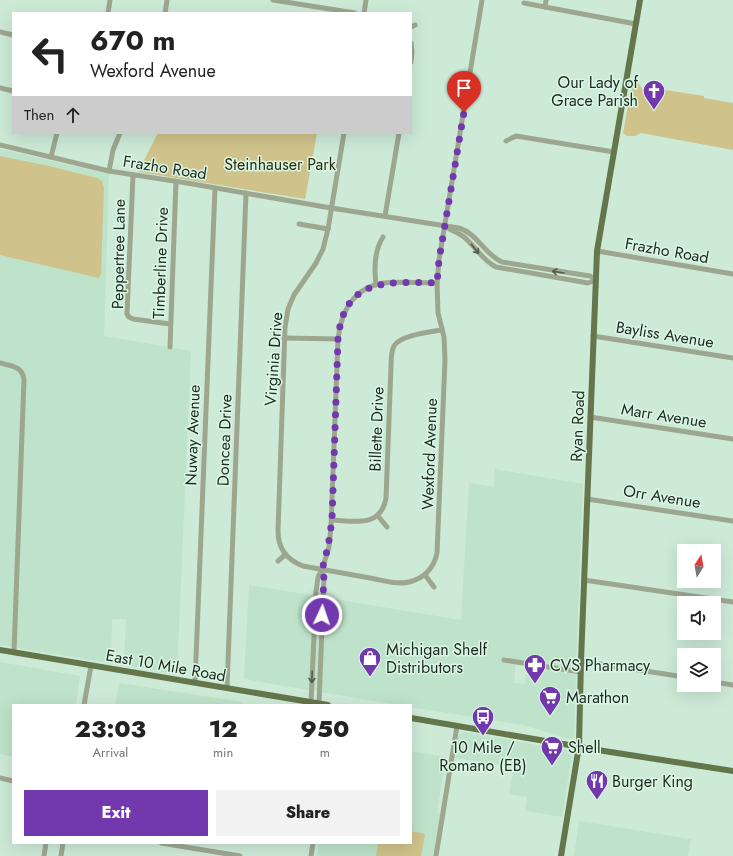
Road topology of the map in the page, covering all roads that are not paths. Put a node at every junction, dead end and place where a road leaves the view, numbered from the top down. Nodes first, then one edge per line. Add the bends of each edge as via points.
1 (110, 0) edge
2 (168, 0) edge
3 (273, 0) edge
4 (366, 0) edge
5 (482, 0) edge
6 (546, 0) edge
7 (640, 0) edge
8 (524, 3) dead end
9 (545, 7) junction
10 (108, 12) edge
11 (165, 12) edge
12 (349, 12) edge
13 (364, 12) edge
14 (636, 24) junction
15 (0, 32) edge
16 (12, 34) edge
17 (0, 88) edge
18 (12, 91) edge
19 (57, 134) edge
20 (120, 134) edge
21 (344, 134) edge
22 (399, 134) edge
23 (506, 141) dead end
24 (0, 145) edge
25 (614, 152) junction
26 (51, 157) junction
27 (109, 171) junction
28 (133, 175) junction
29 (176, 181) junction
30 (215, 188) junction
31 (246, 193) junction
32 (331, 208) junction
33 (385, 216) junction
34 (299, 224) dead end
35 (445, 226) junction
36 (328, 229) junction
37 (383, 237) dead end
38 (597, 251) junction
39 (733, 274) edge
40 (596, 280) junction
41 (437, 283) junction
42 (376, 285) junction
43 (170, 324) junction
44 (442, 330) junction
45 (593, 336) junction
46 (284, 338) junction
47 (338, 339) junction
48 (170, 347) dead end
49 (733, 358) edge
50 (0, 363) edge
51 (590, 417) junction
52 (733, 439) edge
53 (587, 499) junction
54 (378, 516) junction
55 (332, 520) junction
56 (733, 521) edge
57 (387, 527) dead end
58 (285, 555) junction
59 (278, 561) dead end
60 (322, 570) junction
61 (425, 575) junction
62 (584, 580) junction
63 (434, 587) dead end
64 (733, 602) edge
65 (314, 627) junction
66 (322, 628) junction
67 (0, 650) edge
68 (313, 651) junction
69 (321, 651) junction
70 (14, 652) junction
71 (504, 660) dead end
72 (581, 661) junction
73 (91, 666) junction
74 (581, 672) junction
75 (677, 676) edge
76 (195, 683) junction
77 (721, 683) edge
78 (733, 684) edge
79 (227, 688) junction
80 (311, 702) junction
81 (318, 703) junction
82 (84, 704) edge
83 (323, 704) edge
84 (412, 718) edge
85 (456, 726) junction
86 (579, 746) junction
87 (733, 771) edge
88 (0, 778) edge
89 (12, 781) edge
90 (46, 844) edge
91 (63, 844) edge
92 (167, 844) edge
93 (313, 844) edge
94 (44, 856) edge
95 (61, 856) edge
96 (240, 856) edge
97 (311, 856) edge
98 (436, 856) edge
99 (561, 856) edge

1 - 10 street
2 - 11 street
3 - 12 street
4 - 13 street
5 - 35 street, Wexford Avenue
6 - 9 street
7 - 14 main road, Ryan Road
8 - 9 street
9 - 14 street
14 - 25 main road, Ryan Road
15 - 16 street
17 - 18 street
19 - 26 street
20 - 27 street
21 - 32 street, Virginia Drive
22 - 33 street
23 - 25 street via 516,136
24 - 26 street, Frazho Road
25 - 38 main road, Ryan Road
26 - 27 street, Frazho Road
27 - 28 street, Frazho Road
28 - 29 street, Frazho Road
28 - 43 street, Peppertree Lane via 127,314 133,319
29 - 30 street, Frazho Road
29 - 43 street, Timberline Drive
30 - 31 street, Frazho Road
30 - 76 street, Nuway Avenue
31 - 32 street, Frazho Road
31 - 79 street, Doncea Drive
32 - 33 street, Frazho Road
32 - 36 street, Virginia Drive
33 - 35 street, Frazho Road
34 - 36 street
35 - 40 street, Frazho Road via 464,237 484,260 496,267 588,283
35 - 41 street, Wexford Avenue
36 - 46 street, Virginia Drive via 320,255 290,304
37 - 42 street via 375,263
38 - 39 street, Frazho Road
38 - 40 main road, Ryan Road
40 - 45 main road, Ryan Road
41 - 42 street
41 - 44 street, Wexford Avenue via 438,313
42 - 47 street via 350,303 342,317
43 - 48 street, Timberline Drive
44 - 54 street, Billette Drive via 404,338 393,348 386,498
44 - 61 street, Wexford Avenue via 445,360 438,540 435,561
45 - 49 street, Bayliss Avenue
45 - 51 main road, Ryan Road
46 - 47 street
46 - 58 street, Virginia Drive via 278,531 279,543
47 - 55 street
50 - 70 street via 18,368 23,372 24,378
51 - 52 street, Marr Avenue
51 - 53 main road, Ryan Road
53 - 56 street, Orr Avenue
53 - 62 main road, Ryan Road
54 - 55 street via 362,522
54 - 57 street
55 - 60 street
58 - 59 street
58 - 60 street via 303,566
60 - 61 street via 401,583
60 - 65 street via 318,577
60 - 66 street
61 - 63 street
62 - 64 street
62 - 72 main road, Ryan Road
65 - 66 street
65 - 68 street
66 - 69 street
67 - 70 main road, East 10 Mile Road
68 - 69 street
68 -> 80 street
69 - 81 street
70 - 73 main road, East 10 Mile Road
71 - 74 street
72 - 74 main road, Ryan Road
72 - 75 street
73 - 76 main road, East 10 Mile Road
73 - 82 street
74 - 86 main road, Ryan Road
76 - 79 main road, East 10 Mile Road
77 - 78 street
79 - 80 main road, East 10 Mile Road
80 - 81 main road, East 10 Mile Road
81 - 83 main road, East 10 Mile Road
84 - 85 main road
85 - 86 main road
85 - 98 street
86 - 87 main road
86 - 99 main road, Ryan Road
88 - 89 street
90 - 94 street
91 - 95 street
92 - 96 street
93 - 97 street

